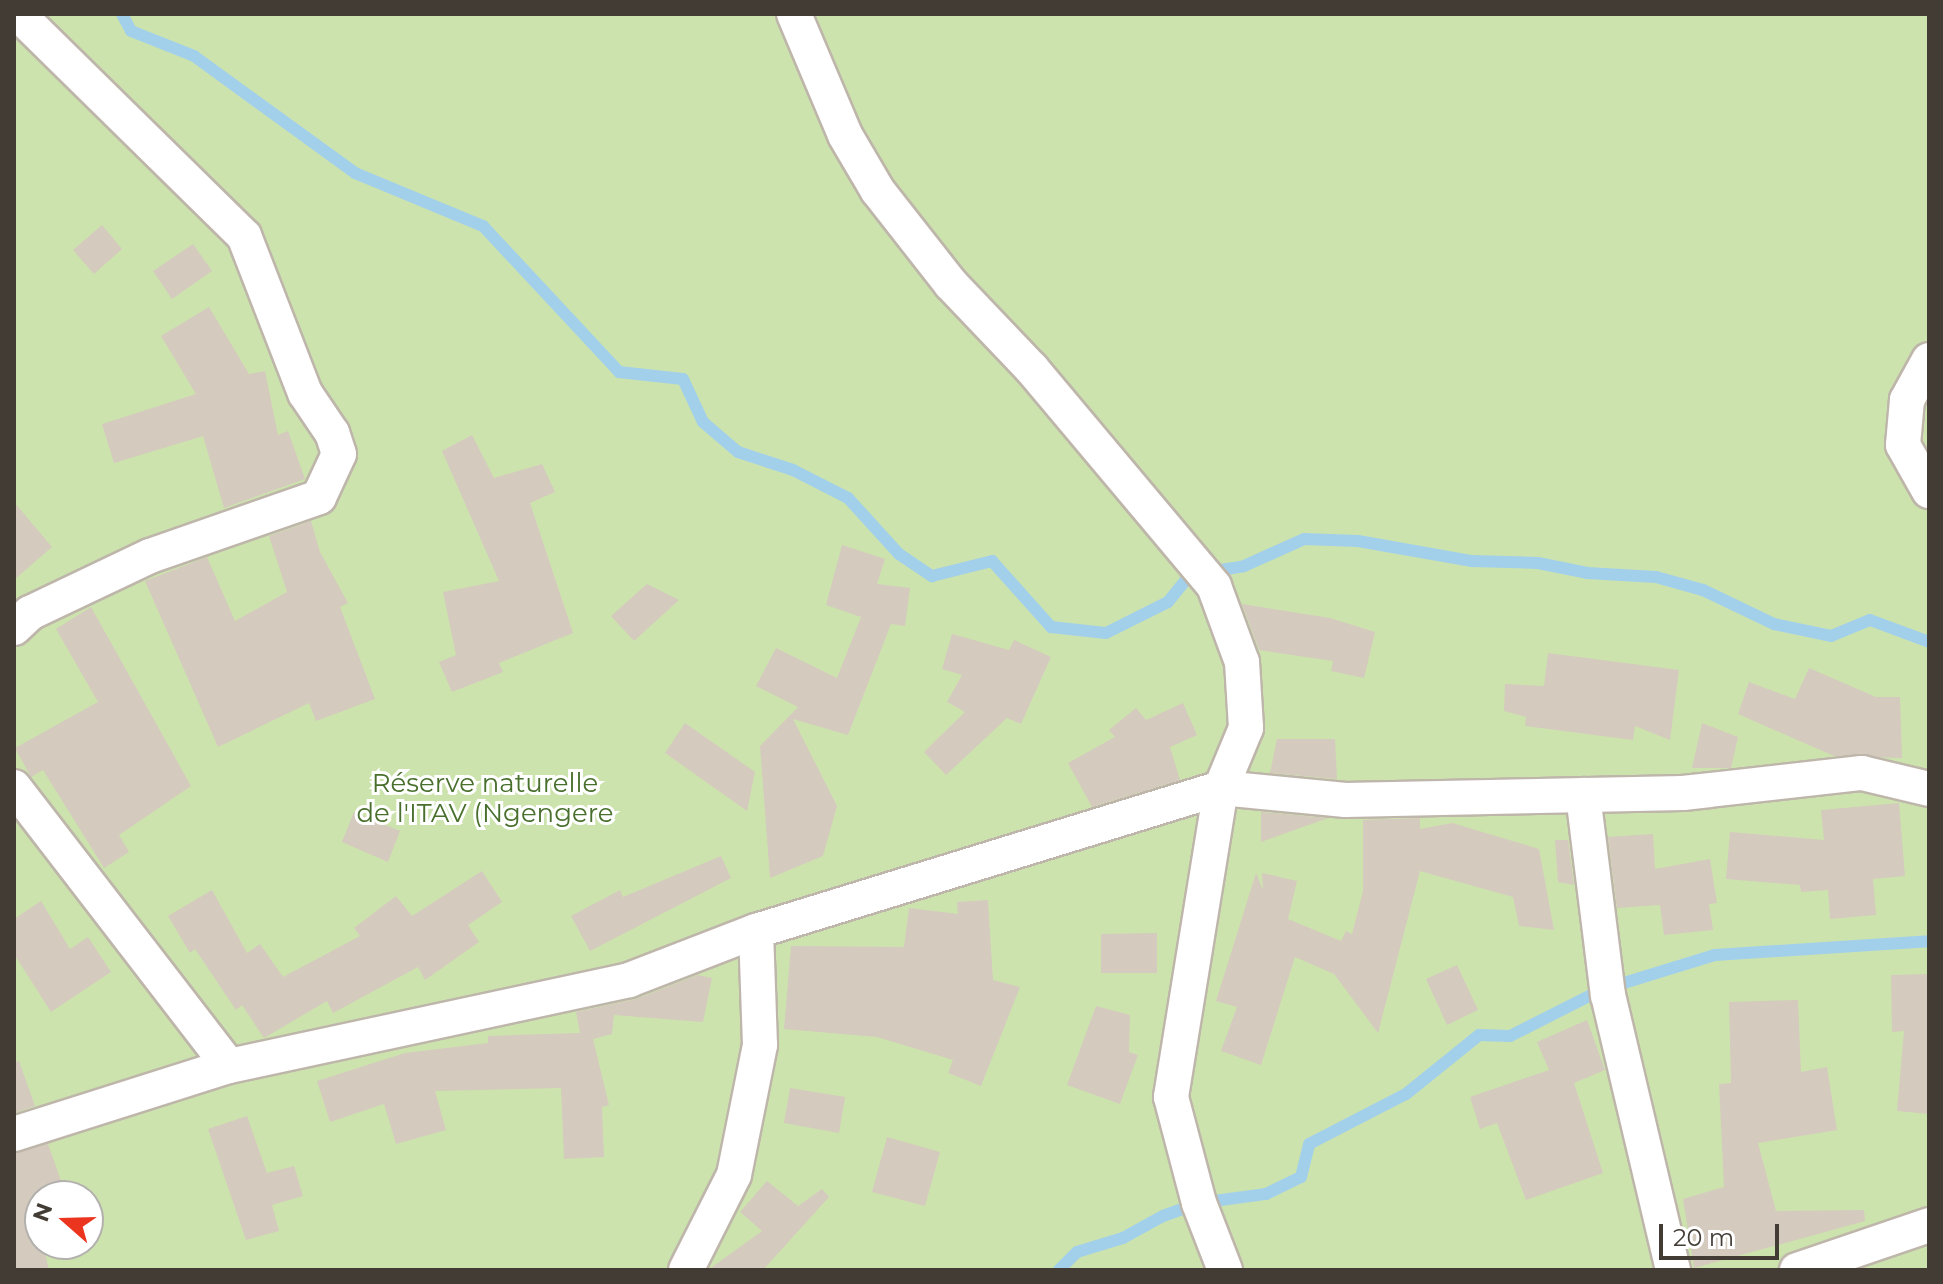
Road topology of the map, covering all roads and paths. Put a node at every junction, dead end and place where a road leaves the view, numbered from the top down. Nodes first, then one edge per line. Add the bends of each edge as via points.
1 (18, 14) edge
2 (794, 14) edge
3 (1929, 360) edge
4 (1929, 491) edge
5 (14, 628) edge
6 (14, 787) edge
7 (1221, 788) junction
8 (1929, 789) edge
9 (1583, 795) junction
10 (756, 931) junction
11 (229, 1066) junction
12 (14, 1134) edge
13 (1929, 1225) edge
14 (686, 1270) edge
15 (1225, 1270) edge
16 (1673, 1270) edge
17 (1797, 1270) edge

1 - 5 street via 244,236 305,393 332,433 339,454 319,497 150,556 30,613
2 - 7 street via 845,135 878,191 951,284 1032,369 1214,586 1242,662 1246,728
3 - 4 street via 1907,400 1903,445
6 - 11 street
7 - 9 street via 1345,800
7 - 10 street
7 - 15 street via 1171,1097 1199,1203
8 - 9 street via 1862,773 1683,793
9 - 16 street via 1608,995
10 - 11 street via 629,980
10 - 14 street via 760,1045 740,1146 734,1175
11 - 12 street
13 - 17 street

